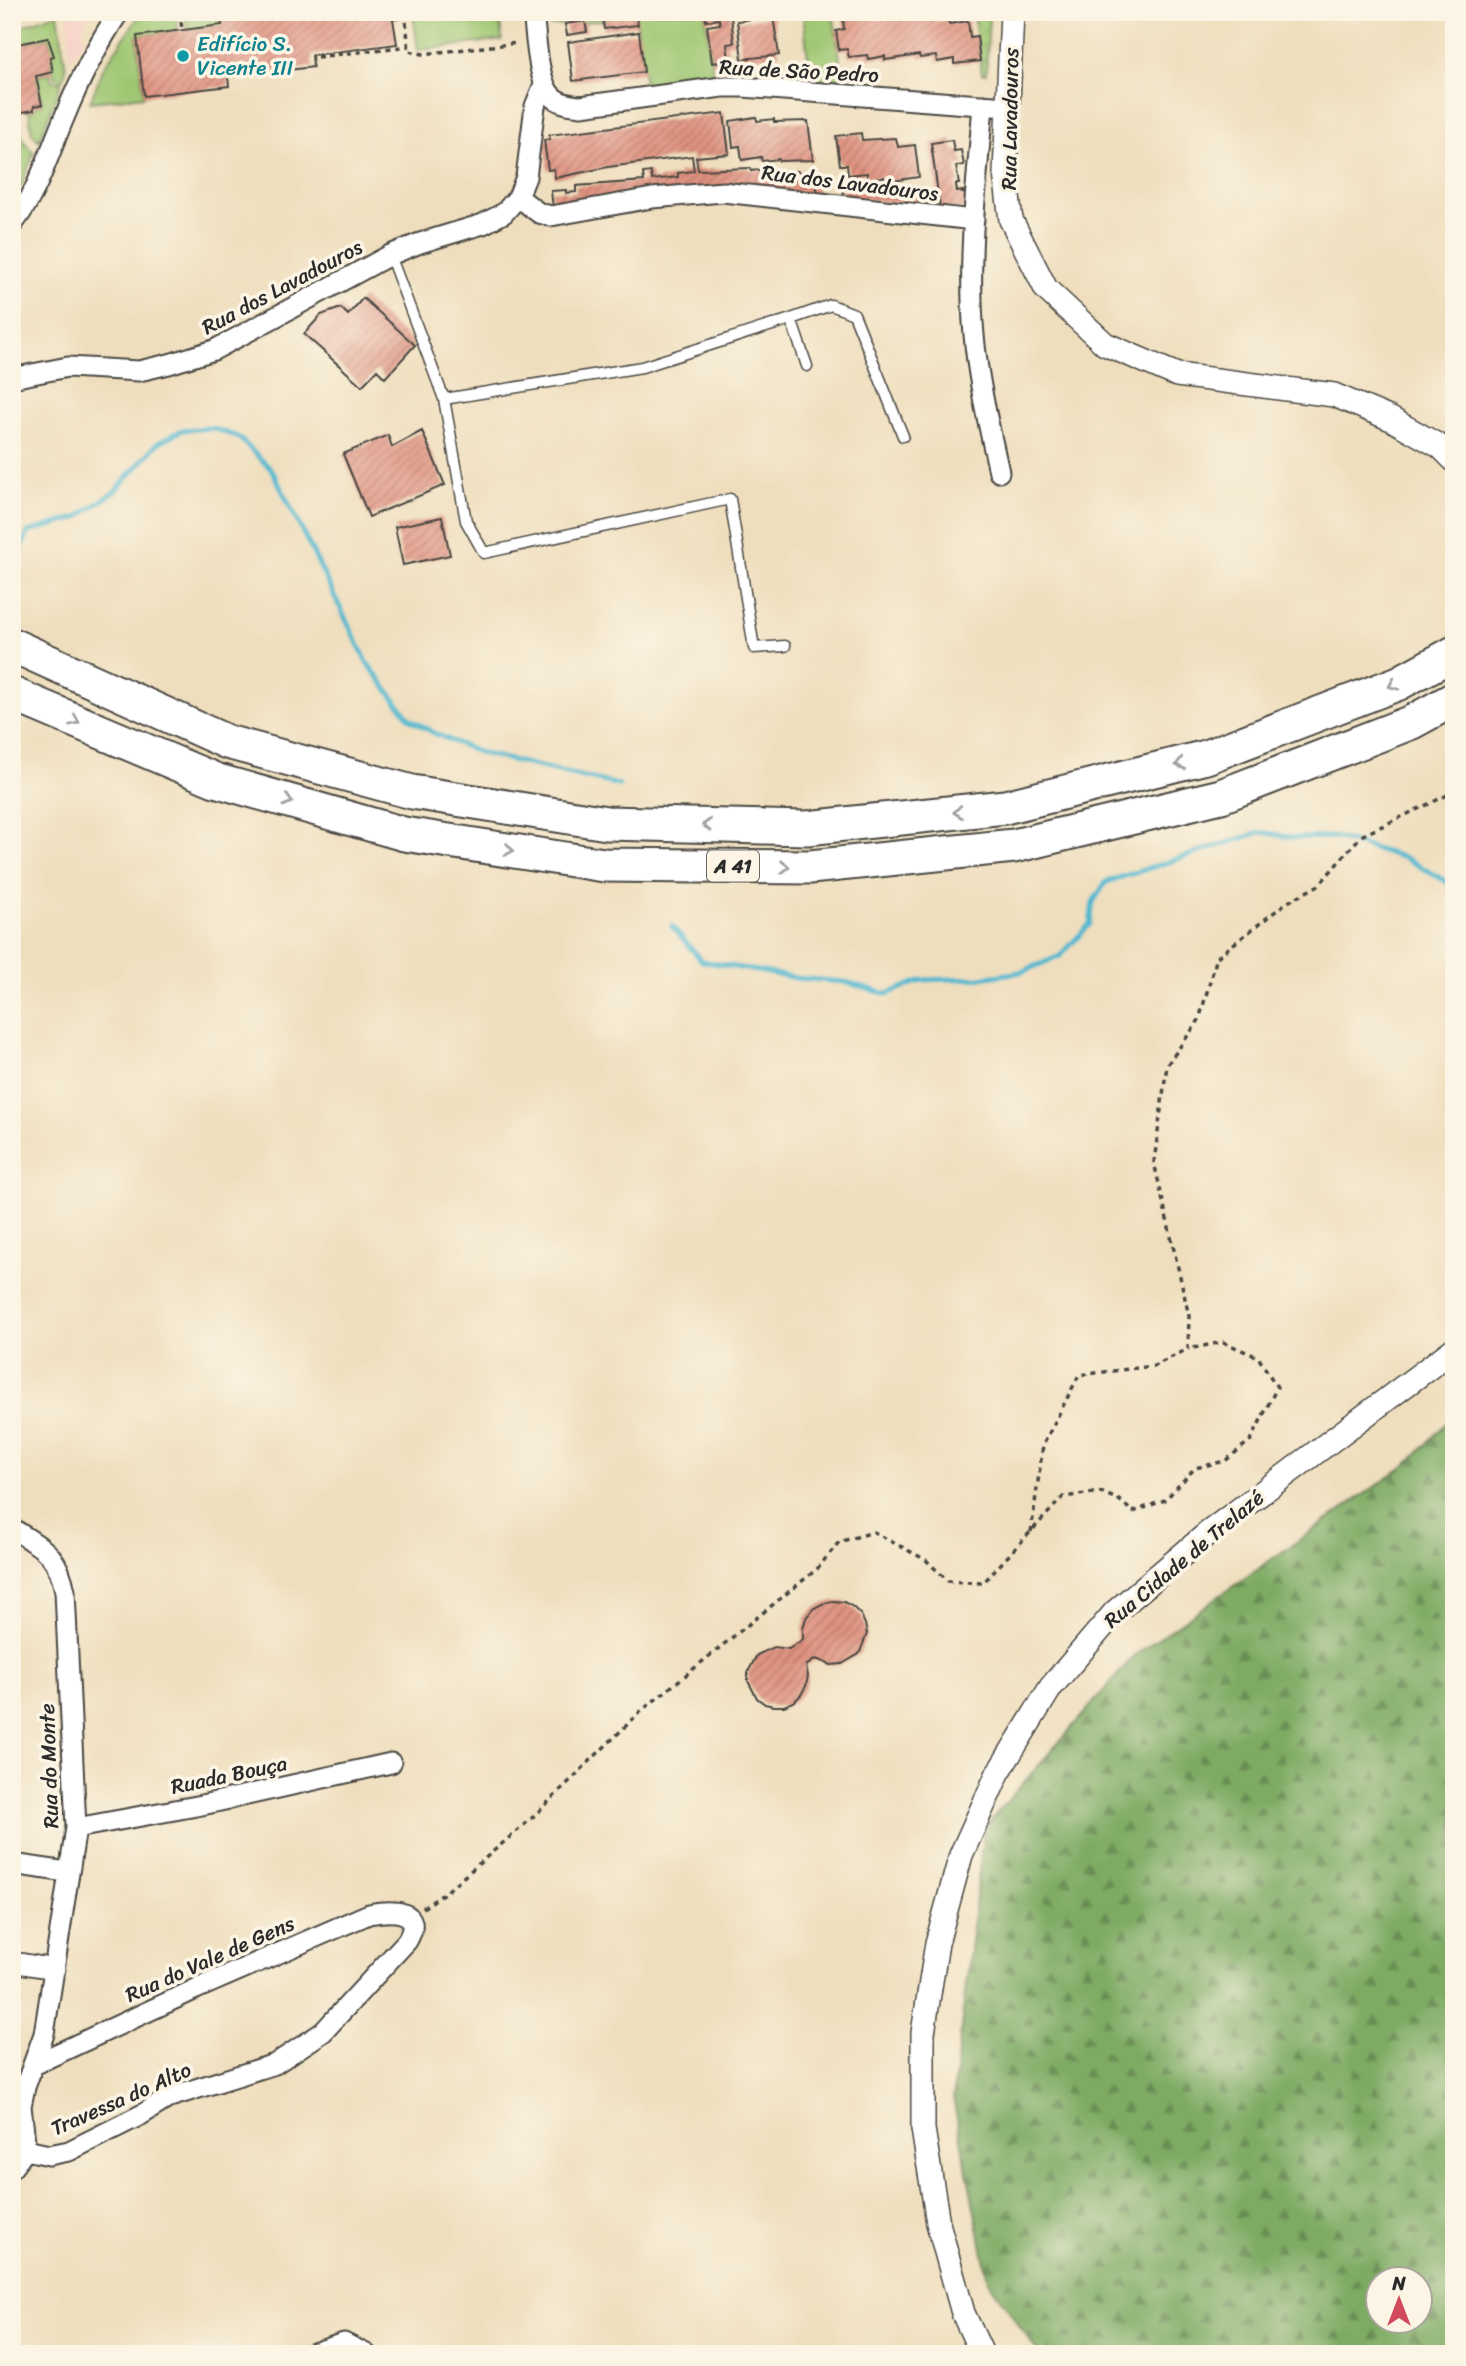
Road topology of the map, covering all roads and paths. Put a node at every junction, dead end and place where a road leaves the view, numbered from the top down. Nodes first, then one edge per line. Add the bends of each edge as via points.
1 (119, 12) edge
2 (180, 12) edge
3 (405, 12) edge
4 (533, 12) edge
5 (1012, 12) edge
6 (182, 30) dead end
7 (537, 41) junction
8 (409, 46) junction
9 (317, 57) dead end
10 (544, 83) junction
11 (983, 105) junction
12 (1007, 107) junction
13 (519, 197) junction
14 (974, 220) junction
15 (12, 225) edge
16 (390, 256) junction
17 (791, 319) junction
18 (807, 366) dead end
19 (12, 378) edge
20 (444, 399) junction
21 (903, 436) dead end
22 (1454, 460) edge
23 (999, 472) dead end
24 (785, 646) dead end
25 (17, 648) edge
26 (1454, 653) edge
27 (12, 694) edge
28 (1454, 699) edge
29 (1454, 792) edge
30 (1188, 1349) junction
31 (1454, 1349) edge
32 (12, 1528) edge
33 (1030, 1532) junction
34 (391, 1763) dead end
35 (76, 1828) junction
36 (12, 1864) edge
37 (67, 1872) junction
38 (409, 1916) junction
39 (12, 1962) edge
40 (55, 1969) junction
41 (33, 2065) junction
42 (26, 2150) junction
43 (12, 2168) edge
44 (311, 2354) edge
45 (366, 2354) edge
46 (982, 2354) edge

1 - 15 street via 90,61 37,188
2 - 6 path
3 - 8 path
4 - 7 street
5 - 12 street, Rua Lavadouros
7 - 8 path via 423,54 410,51
7 - 10 street
8 - 9 path
10 - 11 street, Rua de São Pedro via 552,96 581,106 722,87
10 - 13 street via 535,106
11 - 12 street, Rua de São Pedro
11 - 14 street
12 - 22 street, Rua Lavadouros via 1005,173 1013,224 1046,289 1105,344 1177,375 1334,395 1391,419 1441,447
13 - 14 street, Rua dos Lavadouros via 539,213 551,216 659,197 723,192
13 - 16 street, Rua dos Lavadouros via 504,213 483,224
14 - 23 street via 975,345
16 - 19 street, Rua dos Lavadouros via 203,354 139,371 68,367
16 - 20 lane
17 - 18 lane
17 - 20 lane via 642,368
17 - 21 lane via 831,305 854,314
20 - 24 lane via 466,521 484,553 730,499 754,648
26 -> 25 highway, A 41 via 1399,682 1206,757 1004,807 807,828 607,823 412,792 227,743
27 -> 28 highway, A 41 via 215,780 404,834 604,865 810,867 1014,846 1221,796 1412,722
29 - 30 path via 1361,836 1319,885 1286,903 1217,957 1199,1020 1167,1065 1154,1162 1189,1316
30 - 33 path via 1154,1366 1079,1375 1043,1445
30 - 33 path via 1223,1342 1258,1357 1278,1387 1251,1440 1225,1461 1195,1468 1165,1500 1133,1512 1101,1492 1063,1497
31 - 46 street, Rua Cidade de Trelazé via 1208,1533 1115,1612 1051,1687 998,1773 961,1855 937,1943 923,2033 923,2129 938,2223 963,2313
32 - 35 street, Rua do Monte via 52,1555 61,1571
33 - 38 path via 983,1583 948,1581 926,1560 874,1532 839,1542 817,1569 640,1712 533,1817 446,1892
34 - 35 street, Ruada Bouça
35 - 37 street, Rua do Monte
36 - 37 street
37 - 40 street, Rua do Monte
38 - 41 street, Rua do Vale de Gens via 400,1911 369,1914
38 - 42 street, Travessa do Alto via 411,1933 397,1951 323,2032 275,2064 170,2097 69,2151 49,2155
39 - 40 street
40 - 41 street, Rua do Monte via 44,2034
41 - 42 street, Rua do Monte via 21,2106
42 - 43 street
44 - 45 street via 344,2343

